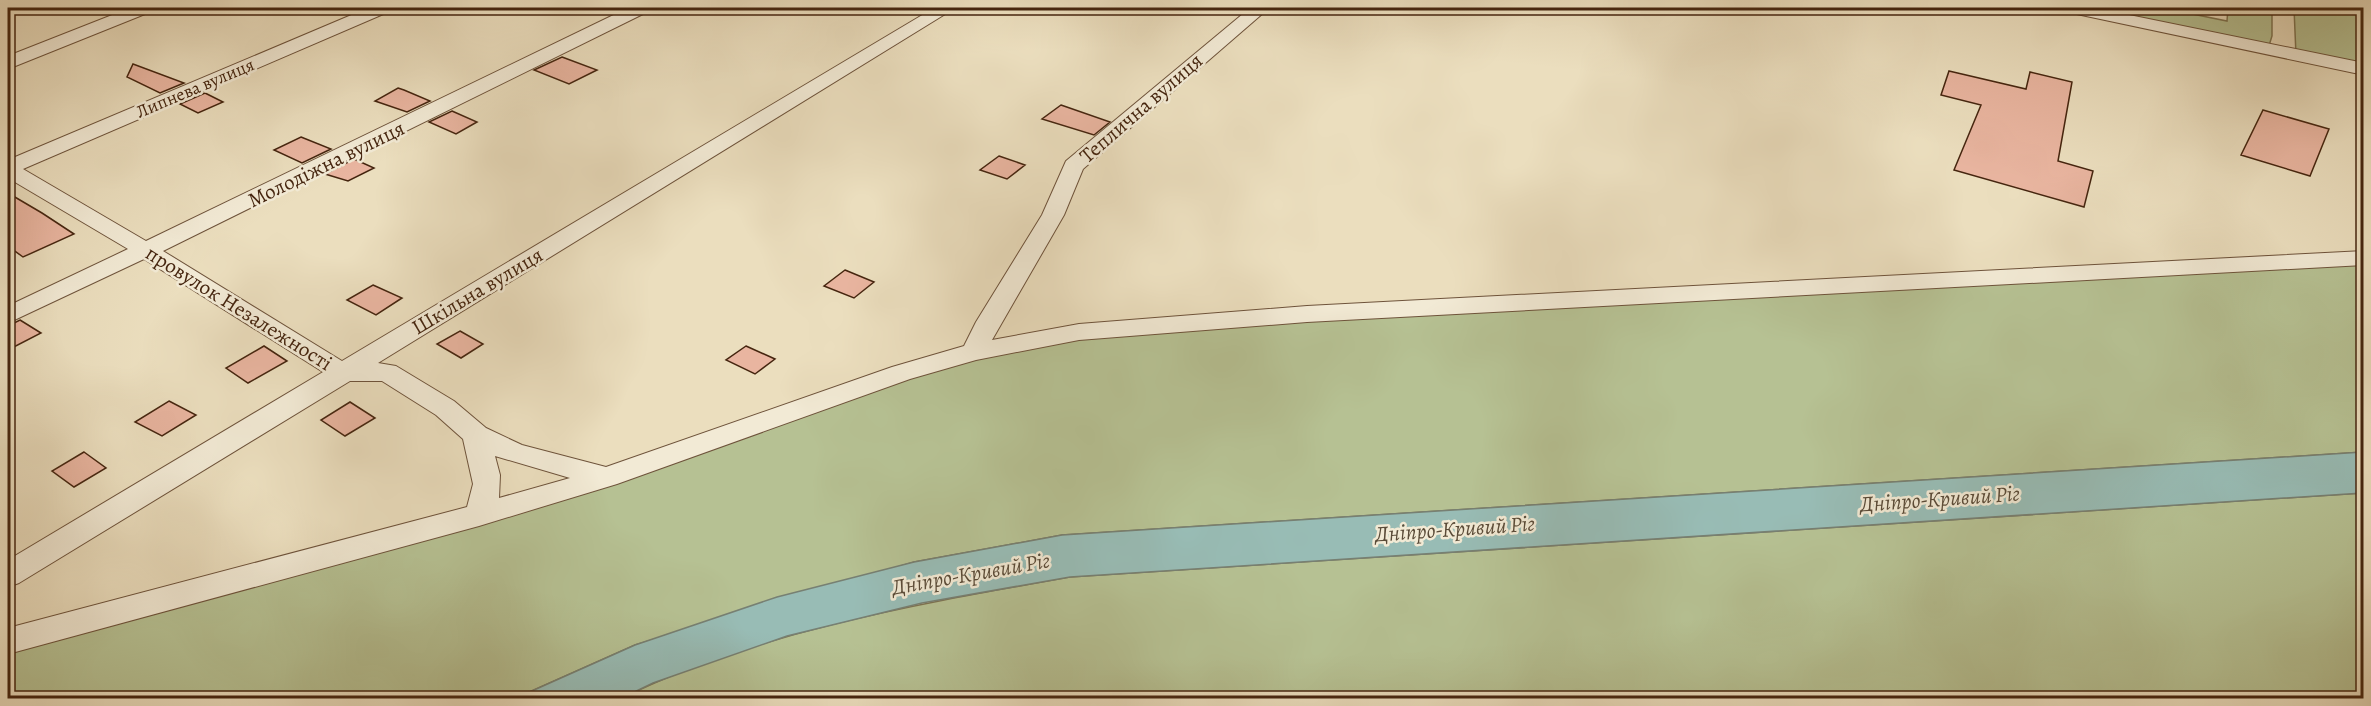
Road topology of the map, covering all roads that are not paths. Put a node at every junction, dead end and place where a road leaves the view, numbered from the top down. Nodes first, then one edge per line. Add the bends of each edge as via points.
1 (144, 8) edge
2 (381, 8) edge
3 (641, 8) edge
4 (946, 8) edge
5 (1260, 8) edge
6 (2072, 8) edge
7 (8, 63) edge
8 (2364, 69) edge
9 (8, 168) edge
10 (147, 251) junction
11 (2364, 258) edge
12 (8, 315) edge
13 (974, 352) junction
14 (342, 372) junction
15 (476, 435) junction
16 (607, 477) junction
17 (479, 515) junction
18 (8, 575) edge
19 (8, 641) edge

1 - 7 street
2 - 9 street, Липнева вулиця
3 - 10 street, Молодіжна вулиця
4 - 14 street, Шкільна вулиця
5 - 13 street, Теплична вулиця via 1074,166 1053,215
6 - 8 street
9 - 10 street, провулок Незалежності
10 - 12 street, Молодіжна вулиця
10 - 14 street, провулок Незалежності
11 - 13 street via 1307,314 1079,332
13 - 16 street via 891,377
14 - 15 street, провулок Незалежності via 387,372 445,408
14 - 18 street, Шкільна вулиця
15 - 16 street, провулок Незалежності via 514,453
15 - 17 street via 489,484
16 - 17 street
17 - 19 street

